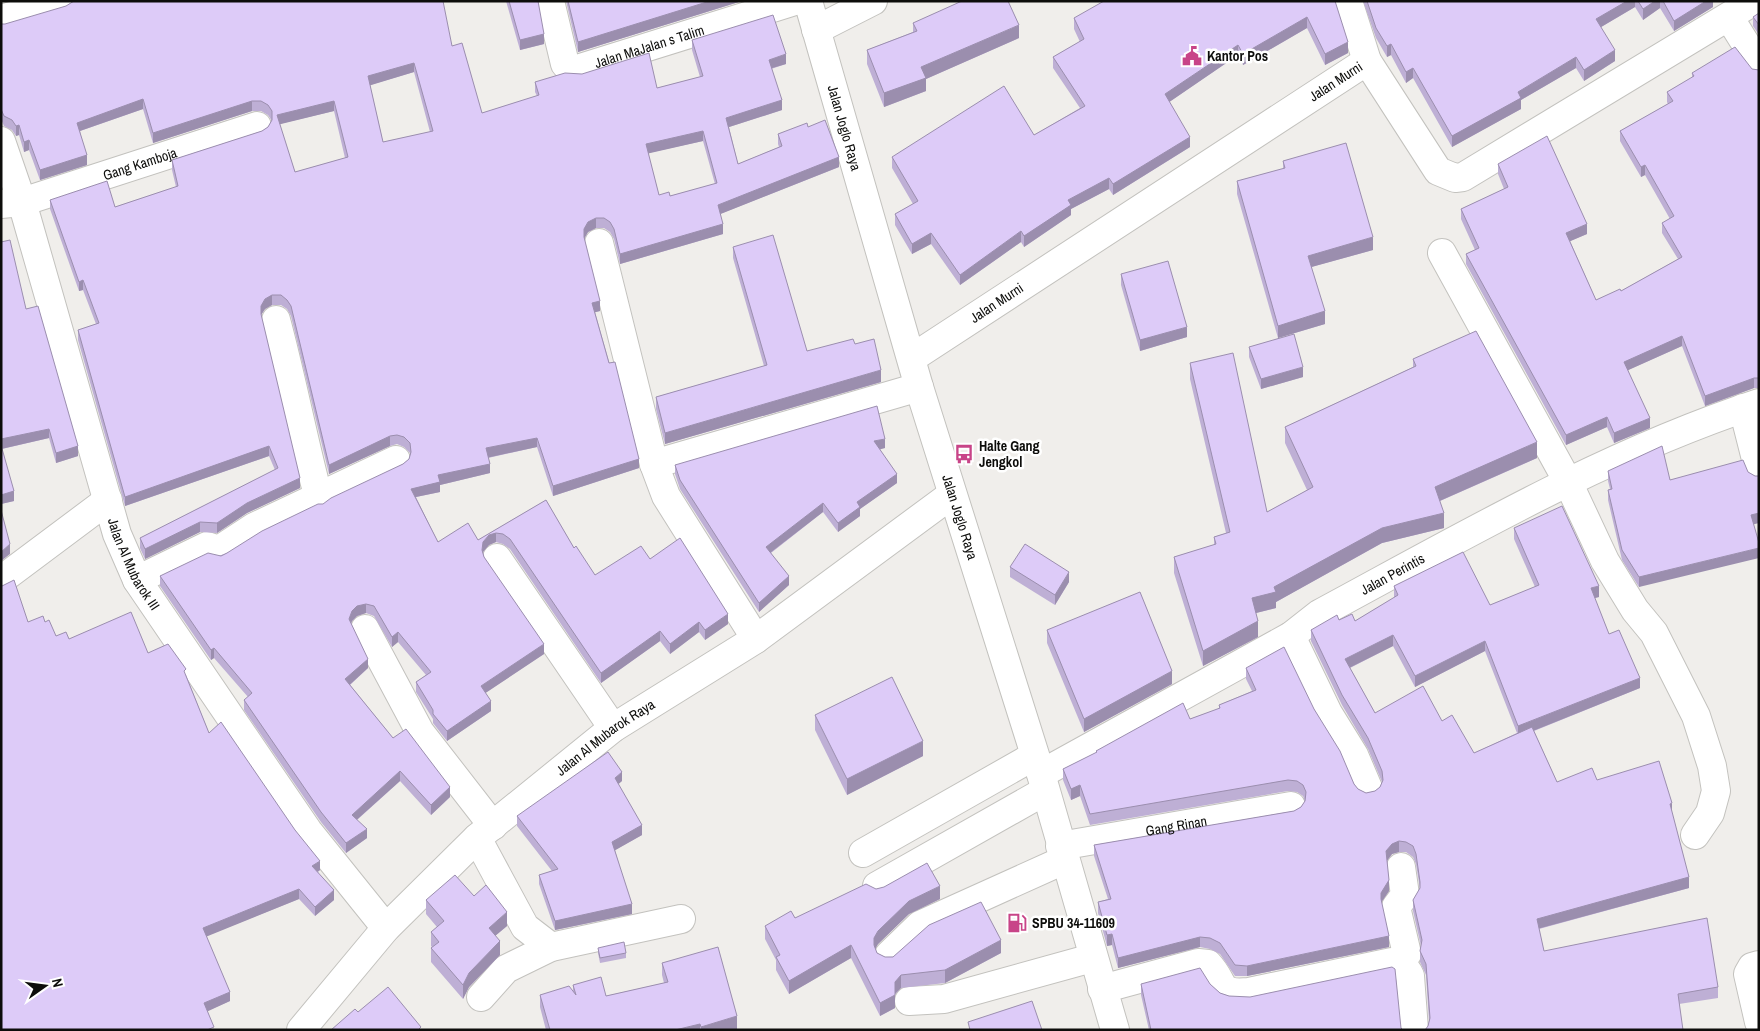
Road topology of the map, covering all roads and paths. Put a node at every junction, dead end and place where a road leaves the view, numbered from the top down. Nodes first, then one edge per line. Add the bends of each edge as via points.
1 (62, 1) edge
2 (550, 1) edge
3 (795, 1) edge
4 (808, 1) edge
5 (874, 1) edge
6 (1348, 1) edge
7 (1745, 6) edge
8 (1, 19) edge
9 (816, 30) junction
10 (1367, 61) junction
11 (1759, 65) edge
12 (257, 126) dead end
13 (1, 141) edge
14 (12, 203) edge
15 (599, 243) dead end
16 (1442, 253) dead end
17 (276, 320) dead end
18 (912, 358) junction
19 (919, 387) junction
20 (1751, 406) edge
21 (396, 460) dead end
22 (654, 464) junction
23 (1759, 471) edge
24 (1568, 482) junction
25 (952, 494) junction
26 (319, 499) junction
27 (108, 500) junction
28 (497, 558) dead end
29 (1, 580) edge
30 (137, 580) junction
31 (365, 629) dead end
32 (1291, 636) junction
33 (756, 639) junction
34 (613, 728) junction
35 (1040, 774) junction
36 (1368, 788) dead end
37 (1291, 806) dead end
38 (485, 832) junction
39 (1695, 835) dead end
40 (863, 853) dead end
41 (1062, 853) junction
42 (1401, 868) dead end
43 (877, 886) dead end
44 (681, 919) dead end
45 (386, 928) junction
46 (551, 947) junction
47 (889, 955) edge
48 (1092, 958) junction
49 (1399, 963) junction
50 (1759, 965) edge
51 (1102, 989) junction
52 (481, 997) dead end
53 (909, 1001) dead end
54 (1759, 1022) edge
55 (301, 1030) edge
56 (1115, 1030) edge
57 (1414, 1030) edge

1 - 8 street
2 - 3 street, Jalan MaJalan s Talim via 565,64 577,69
4 - 9 street, Jalan Joglo Raya
5 - 9 street
6 - 10 street
7 - 10 street, Jalan Murni via 1463,177 1455,178 1438,171
7 - 11 street
9 - 18 street, Jalan Joglo Raya
10 - 18 street, Jalan Murni
12 - 14 street, Gang Kamboja
13 - 14 street, Jalan Al Mubarok III
14 - 27 street, Jalan Al Mubarok III
15 - 22 street
16 - 24 street
17 - 26 street
18 - 19 street, Jalan Joglo Raya
19 - 22 street
19 - 25 street, Jalan Joglo Raya
20 - 23 street
20 - 24 street, Jalan Perintis via 1664,438
21 - 26 street
22 - 33 street via 666,496
24 - 32 street, Jalan Perintis via 1319,614
24 - 39 street via 1605,561 1654,634 1696,716 1712,766 1716,791 1710,813
25 - 33 street, Jalan Al Mubarok Raya
25 - 35 street, Jalan Joglo Raya
26 - 30 street via 254,527 219,550 207,546
27 - 29 street
27 - 30 street, Jalan Al Mubarok III
28 - 34 street
30 - 45 street, Jalan Al Mubarok III via 308,832
31 - 38 street via 420,732
32 - 35 street, Jalan Perintis
32 - 36 street
33 - 34 street, Jalan Al Mubarok Raya
34 - 38 street, Jalan Al Mubarok Raya
35 - 40 street
35 - 41 street, Jalan Joglo Raya
35 - 43 street
37 - 41 street, Gang Rinan
38 - 45 street, Jalan Al Mubarok Raya
38 - 46 street via 525,927
41 - 47 street, Gang Rinan via 920,925
41 - 48 street, Jalan Joglo Raya
42 - 49 street via 1405,895 1396,907 1407,954
44 - 46 street
45 - 55 street, Jalan Al Mubarok Raya
46 - 52 street via 506,968
48 - 51 street, Jalan Joglo Raya
48 - 53 street via 944,999
49 - 51 street via 1233,994 1223,988 1216,972 1208,964 1198,963
49 - 57 street via 1410,976
50 - 54 street via 1752,967 1748,974
51 - 56 street, Jalan Joglo Raya

